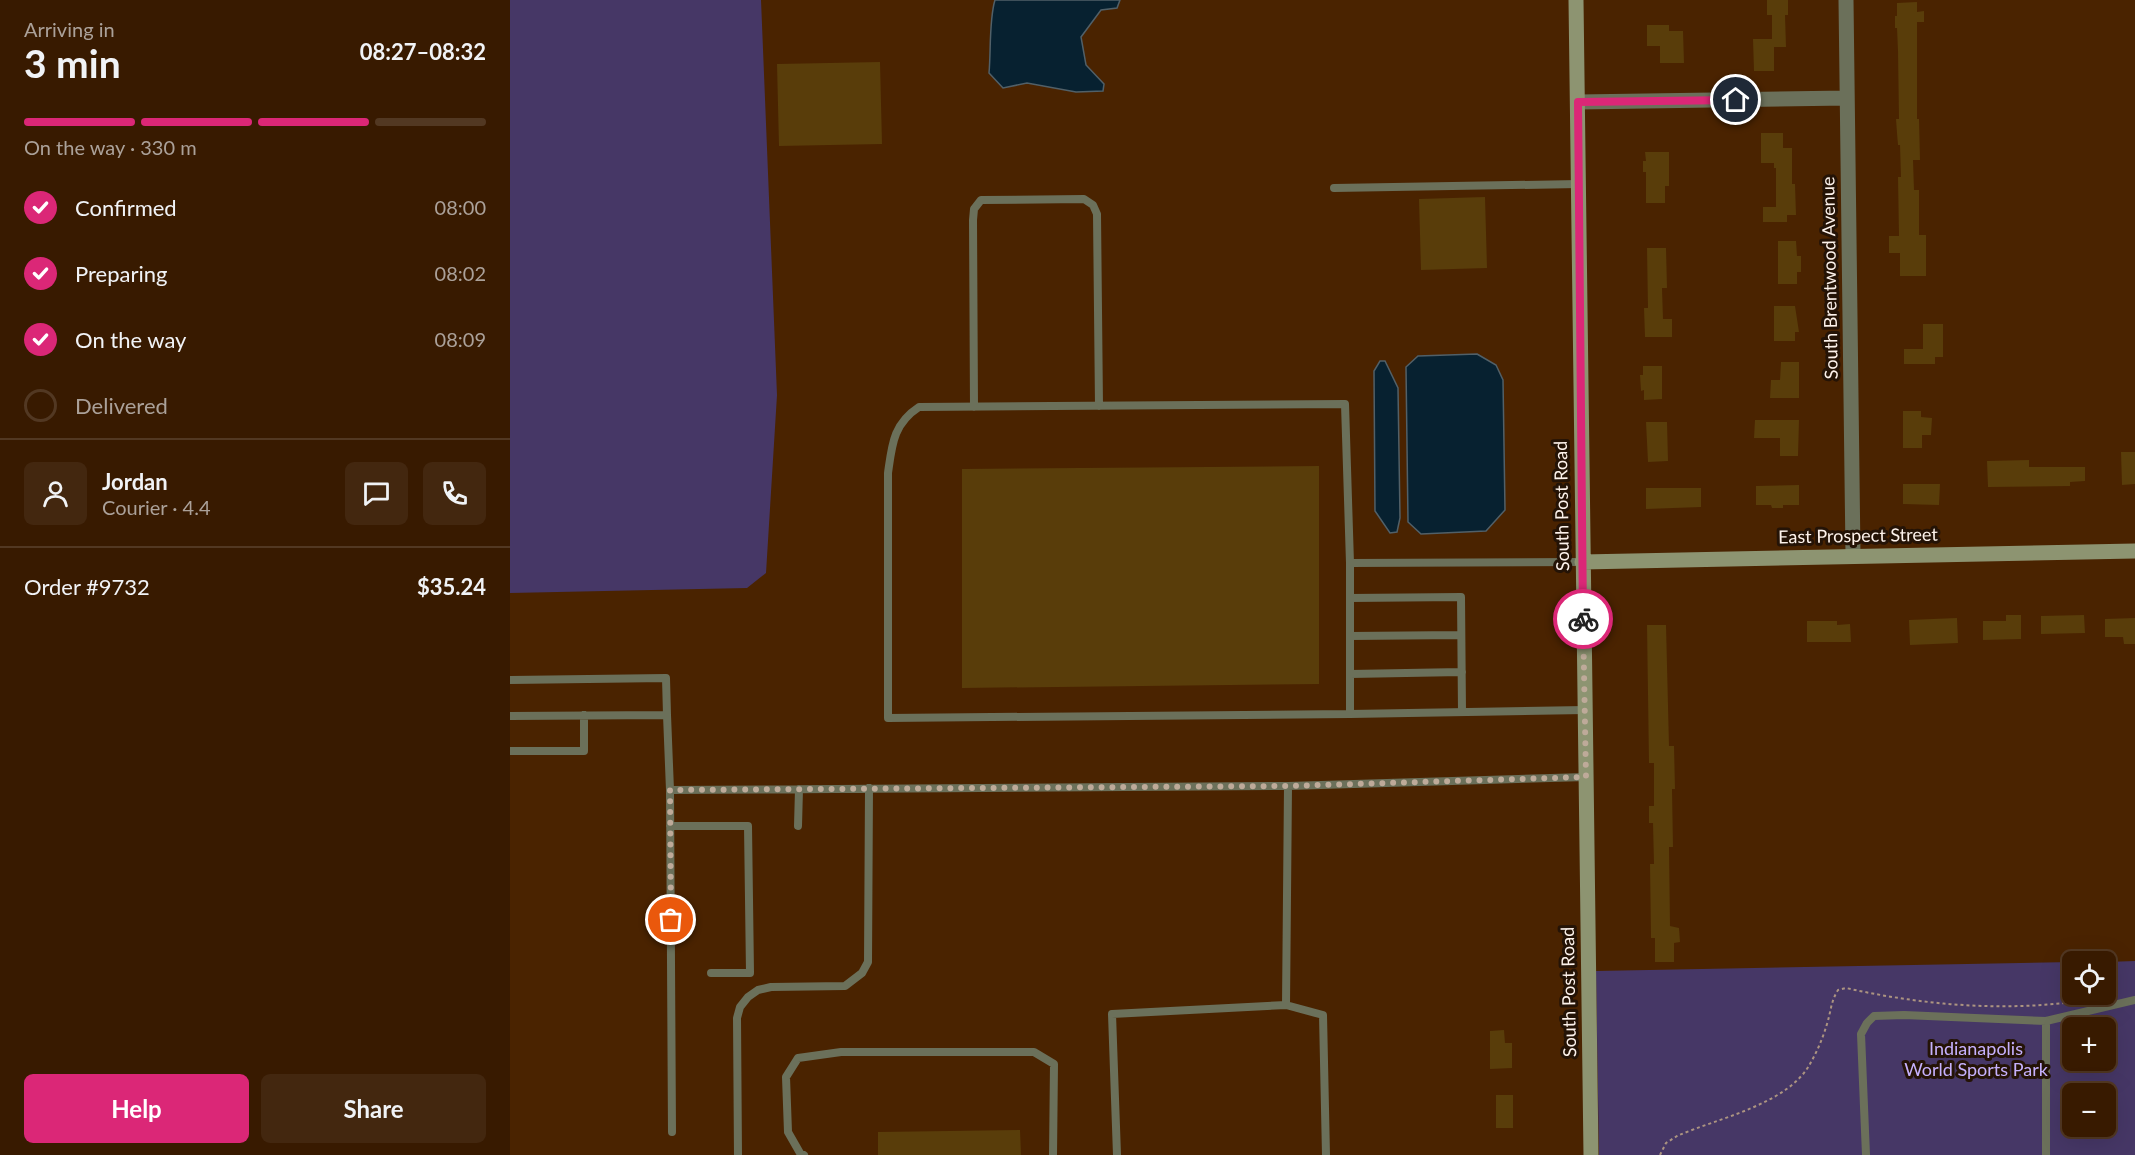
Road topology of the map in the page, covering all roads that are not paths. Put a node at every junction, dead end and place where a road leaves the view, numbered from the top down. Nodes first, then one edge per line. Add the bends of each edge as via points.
1 (1576, 0) edge
2 (1846, 0) edge
3 (1847, 98) junction
4 (1578, 102) junction
5 (1579, 184) junction
6 (1334, 188) dead end
7 (1099, 406) junction
8 (974, 407) junction
9 (2135, 551) edge
10 (1853, 555) junction
11 (1582, 562) junction
12 (1350, 563) junction
13 (1350, 598) junction
14 (1461, 635) junction
15 (1350, 636) junction
16 (1462, 672) junction
17 (1350, 674) junction
18 (510, 680) edge
19 (1585, 710) junction
20 (1462, 712) junction
21 (1350, 714) junction
22 (584, 715) junction
23 (667, 715) junction
24 (510, 716) edge
25 (510, 751) edge
26 (1586, 777) junction
27 (1288, 786) junction
28 (868, 788) junction
29 (799, 789) junction
30 (670, 790) junction
31 (670, 826) junction
32 (798, 826) dead end
33 (711, 973) dead end
34 (2135, 1000) edge
35 (1286, 1005) junction
36 (2046, 1021) junction
37 (672, 1132) dead end
38 (738, 1155) edge
39 (804, 1155) edge
40 (1053, 1155) edge
41 (1117, 1155) edge
42 (1326, 1155) edge
43 (1591, 1155) edge
44 (1866, 1155) edge
45 (2046, 1155) edge

1 - 4 main road, South Post Road
2 - 3 street, South Brentwood Avenue
3 - 4 street
3 - 10 street, South Brentwood Avenue
4 - 5 main road, South Post Road
5 - 6 lane
5 - 11 main road, South Post Road
7 - 8 lane
7 - 8 lane via 1097,214 1084,199 981,200 974,209
7 - 12 lane via 1345,404
8 - 21 lane via 919,407 905,416 892,447 888,473 888,718
9 - 10 main road, East Prospect Street
10 - 11 main road, East Prospect Street
11 - 12 lane
11 - 19 main road, South Post Road
12 - 13 lane
13 - 14 lane via 1461,597
13 - 15 lane
14 - 15 lane
14 - 16 lane
15 - 17 lane
16 - 17 lane
16 - 20 lane
17 - 21 lane
18 - 23 lane via 666,678
19 - 20 lane
19 - 26 main road, South Post Road
20 - 21 lane
22 - 23 lane
22 - 24 lane
22 - 25 lane via 584,751
23 - 30 lane
26 - 27 lane
26 - 43 main road, South Post Road
27 - 28 lane
27 - 35 lane
28 - 29 lane
28 - 38 lane via 868,962 862,974 845,986 771,987 747,997 740,1007
29 - 30 lane
29 - 32 lane
30 - 31 lane
31 - 33 lane via 748,826 750,973
31 - 37 lane
34 - 36 lane
35 - 41 lane via 1112,1014
35 - 42 lane via 1323,1015
36 - 44 lane via 1874,1016 1861,1034
36 - 45 lane
39 - 40 lane via 788,1132 787,1122 786,1077 798,1058 841,1052 1034,1052 1054,1064

